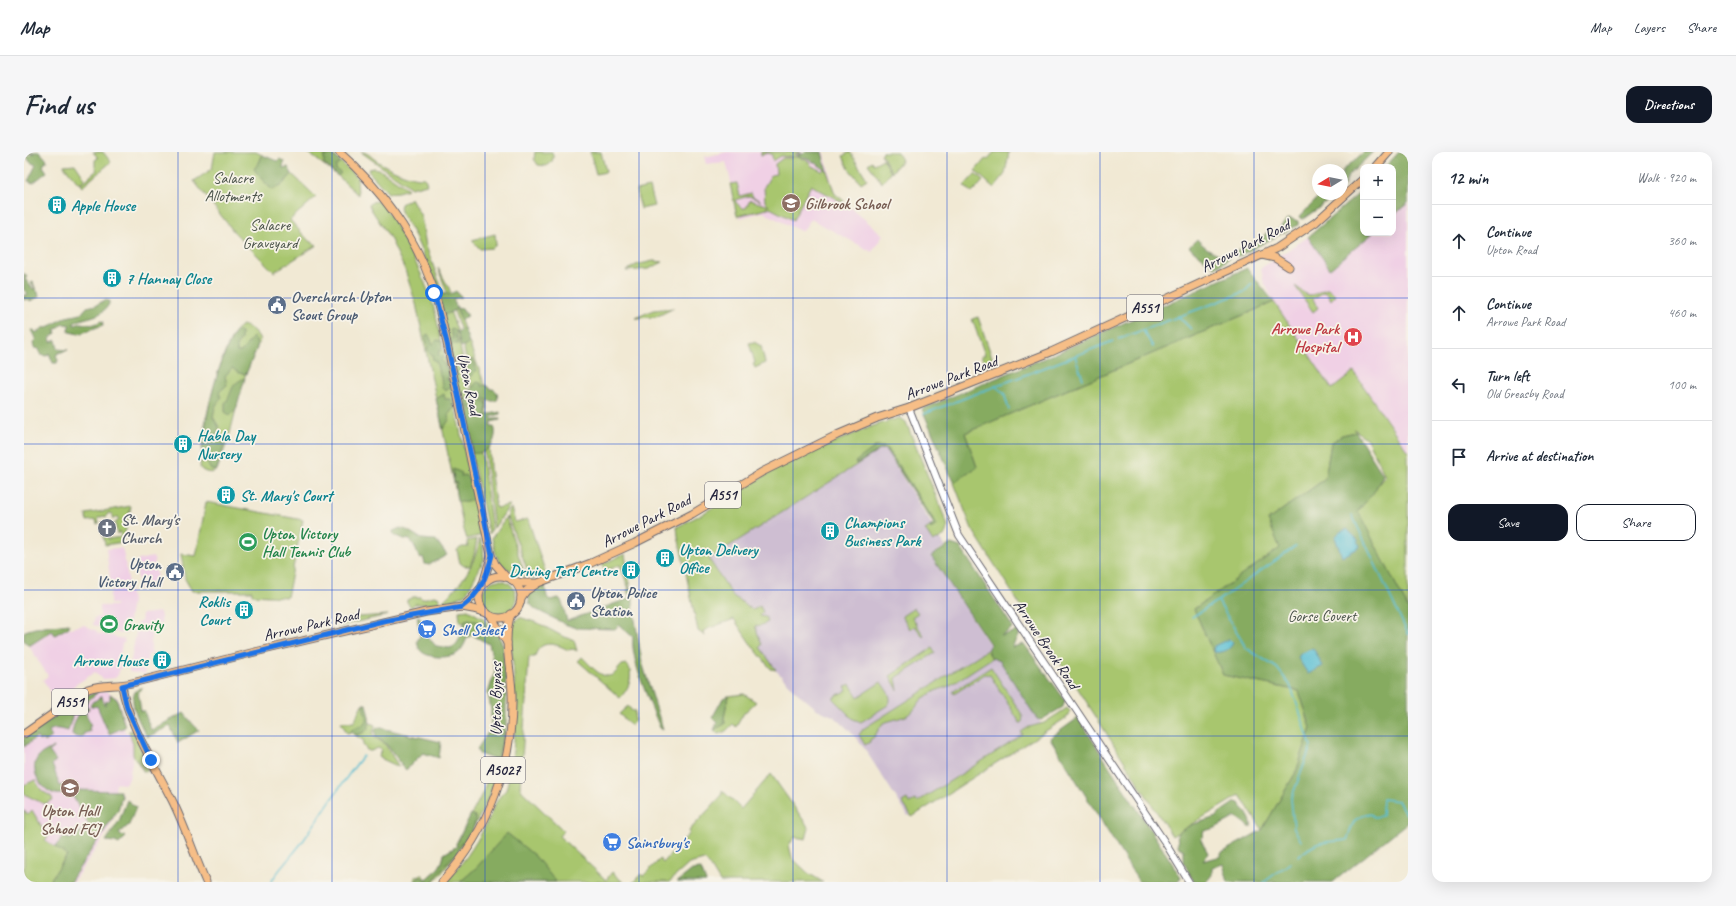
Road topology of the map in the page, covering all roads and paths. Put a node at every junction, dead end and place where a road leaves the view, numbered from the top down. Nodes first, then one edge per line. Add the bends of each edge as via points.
1 (339, 152) edge
2 (1389, 152) edge
3 (1379, 164) edge
4 (1360, 182) edge
5 (1262, 255) junction
6 (1289, 266) dead end
7 (909, 408) junction
8 (492, 555) junction
9 (509, 579) junction
10 (538, 583) junction
11 (483, 585) junction
12 (521, 598) junction
13 (462, 607) junction
14 (511, 614) junction
15 (489, 615) junction
16 (507, 643) junction
17 (122, 686) junction
18 (24, 734) edge
19 (206, 882) edge
20 (442, 882) edge
21 (1189, 882) edge

1 - 8 main road, Upton Road via 391,208 412,240 432,285 447,343
2 - 3 main road
4 - 5 main road, Arrowe Park Road / A551 via 1298,236
5 - 6 main road via 1275,258
5 - 7 main road, Arrowe Park Road / A551 via 1051,352
7 - 10 main road, Arrowe Park Road / A551 via 837,434 762,472 692,514 635,544
7 - 21 street, Arrowe Brook Road via 959,535
8 - 9 main road, Upton Road via 495,564
8 - 11 main road, Upton Road
9 - 10 main road, Arrowe Park Road / A551 via 522,583
9 - 11 main road via 494,577
9 - 12 main road via 520,591
10 - 12 main road, Arrowe Park Road / A551
11 - 13 main road
11 - 15 main road via 479,597 482,609
12 - 14 main road via 519,605
13 - 15 main road, Arrowe Park Road via 473,608
13 - 17 main road, Arrowe Park Road / A551 via 383,621
14 - 15 main road via 502,618
14 - 16 main road, Upton Bypass / A5027
15 - 16 main road, Upton Bypass / A5027
16 - 20 main road, Upton Bypass / A5027 via 512,708 503,774 482,825 466,852
17 - 18 main road, A551 via 100,685 88,689
17 - 19 main road via 127,708 173,802

